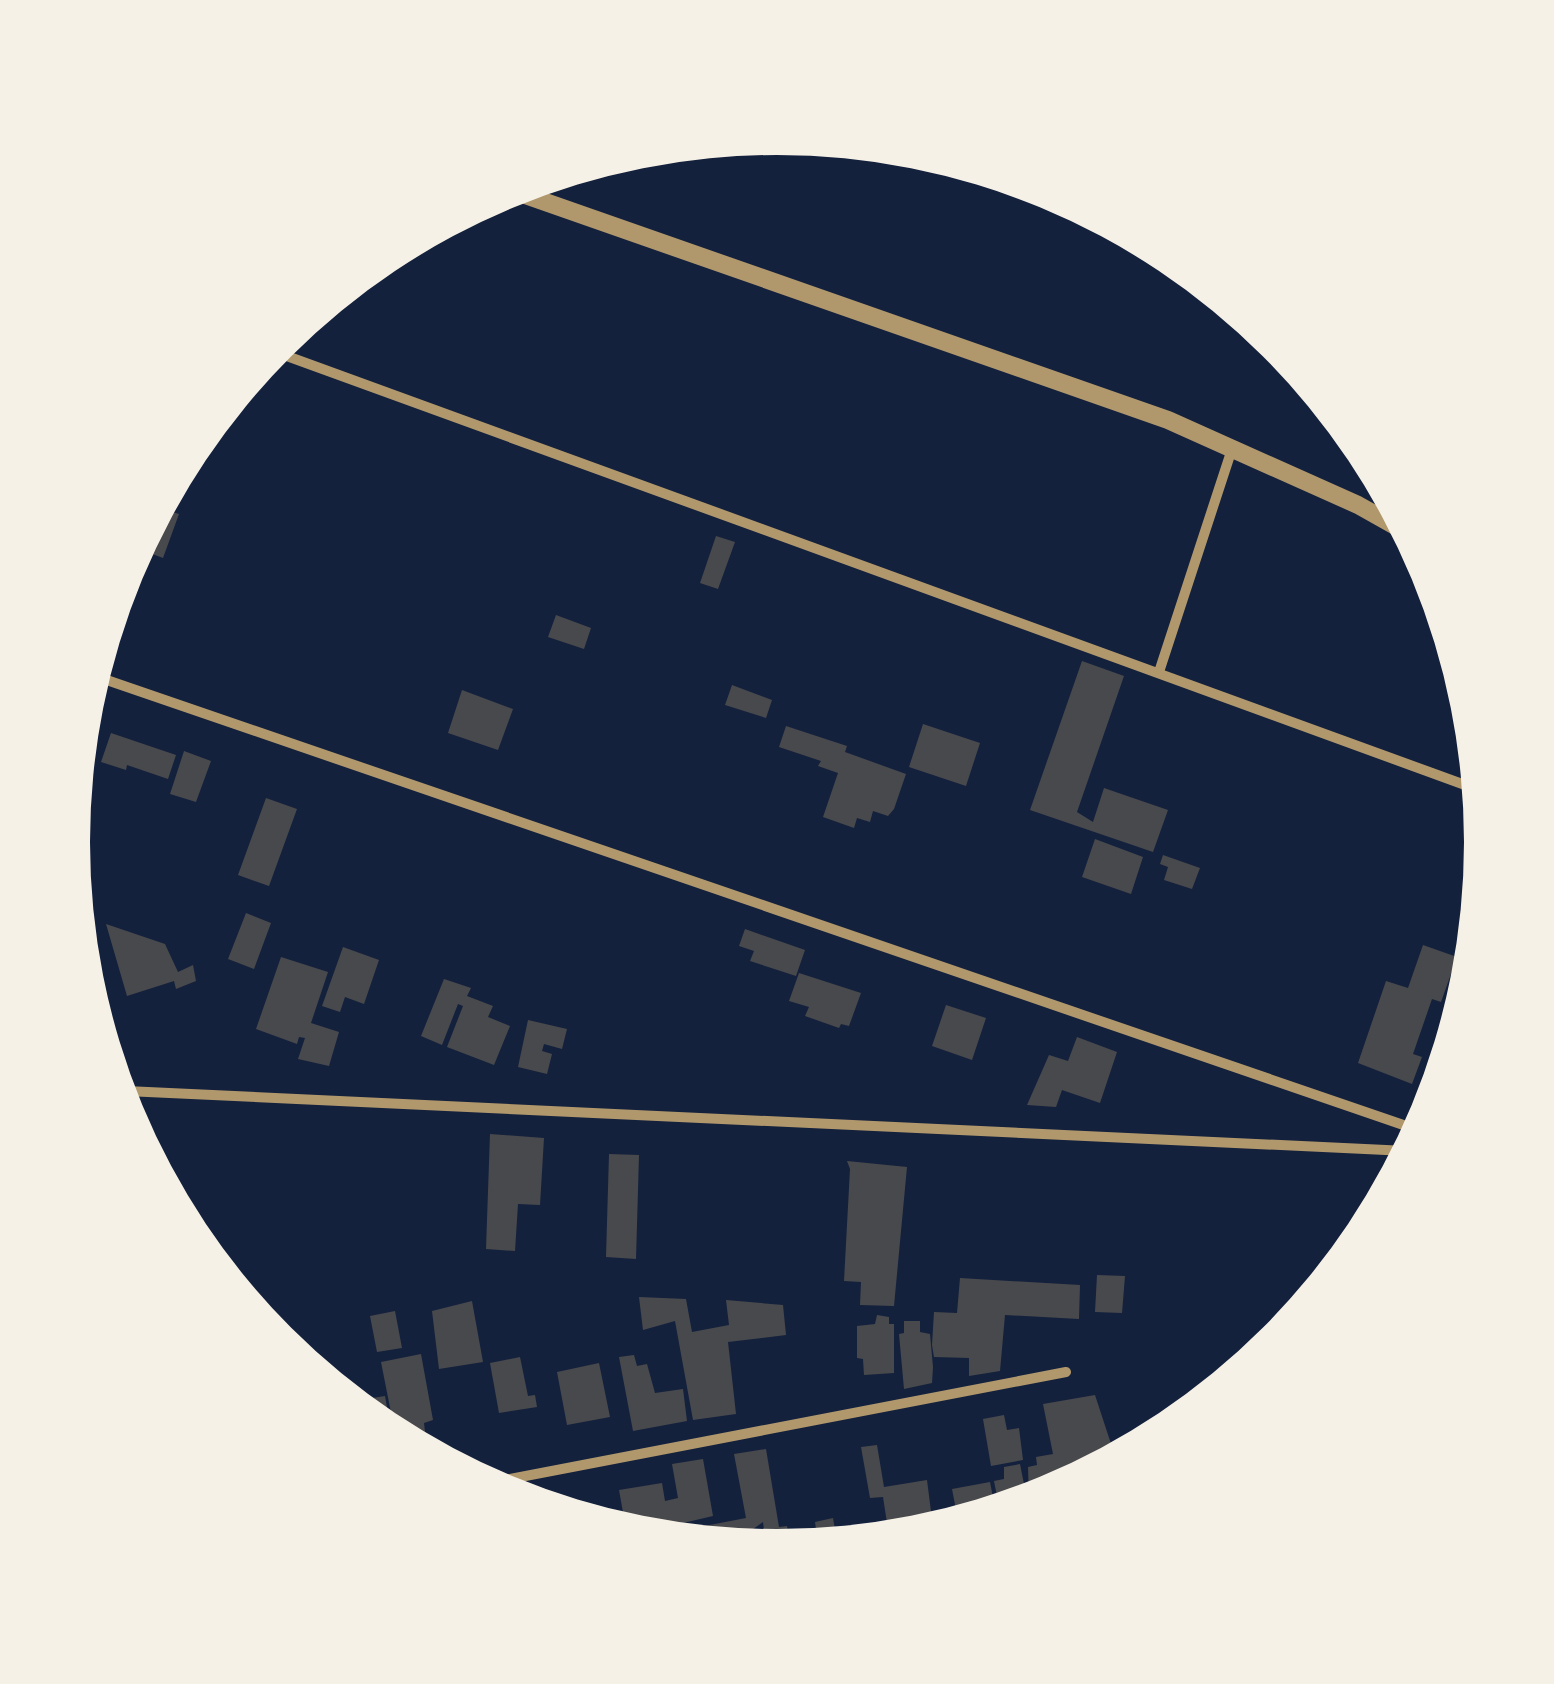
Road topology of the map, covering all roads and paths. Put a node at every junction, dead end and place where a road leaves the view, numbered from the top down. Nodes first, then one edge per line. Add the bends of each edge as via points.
1 (535, 199) edge
2 (290, 357) edge
3 (1232, 449) junction
4 (1384, 522) edge
5 (1159, 672) junction
6 (109, 681) edge
7 (1462, 784) edge
8 (136, 1090) edge
9 (1403, 1125) edge
10 (1391, 1150) edge
11 (1066, 1372) dead end
12 (516, 1478) edge

1 - 3 street via 1168,420
2 - 5 street
3 - 4 street
3 - 5 street
5 - 7 street
6 - 9 street
8 - 10 street
11 - 12 street

